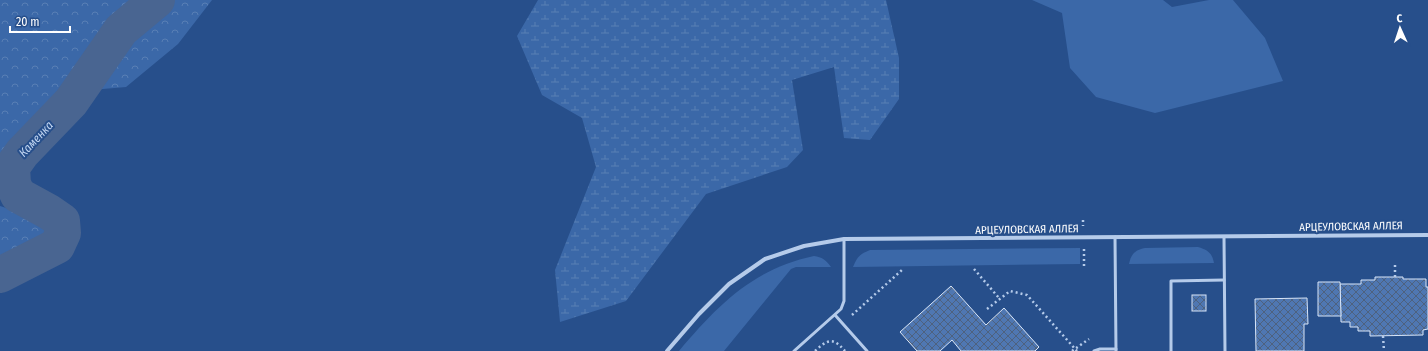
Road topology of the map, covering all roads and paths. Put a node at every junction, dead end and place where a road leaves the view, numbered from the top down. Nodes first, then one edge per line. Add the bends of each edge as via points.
1 (1428, 235) edge
2 (1114, 237) junction
3 (1224, 237) junction
4 (844, 239) junction
5 (1395, 265) dead end
6 (974, 269) dead end
7 (902, 270) dead end
8 (1395, 277) dead end
9 (1224, 280) junction
10 (999, 298) junction
11 (987, 309) dead end
12 (835, 315) junction
13 (843, 324) junction
14 (1384, 336) dead end
15 (1116, 350) edge
16 (667, 351) edge
17 (794, 351) edge
18 (815, 351) edge
19 (845, 351) edge
20 (867, 351) edge
21 (1077, 351) edge
22 (1094, 351) edge
23 (1171, 351) edge
24 (1225, 351) edge
25 (1384, 351) edge

1 - 3 street, АРЦЕУЛОВСКАЯ АЛЛЕЯ
2 - 3 street, АРЦЕУЛОВСКАЯ АЛЛЕЯ
2 - 4 street, АРЦЕУЛОВСКАЯ АЛЛЕЯ
2 - 15 lane
3 - 9 lane
4 - 12 lane via 844,301
4 - 16 street, АРЦЕУЛОВСКАЯ АЛЛЕЯ via 804,246 765,259 729,284
5 - 8 path
6 - 10 path
7 - 13 path
9 - 23 lane via 1171,281
9 - 24 lane
10 - 11 path
10 - 21 path via 1010,291 1027,295
12 - 13 lane
12 - 17 lane
13 - 20 lane
14 - 25 path
15 - 22 lane
18 - 19 path via 826,342 834,341

